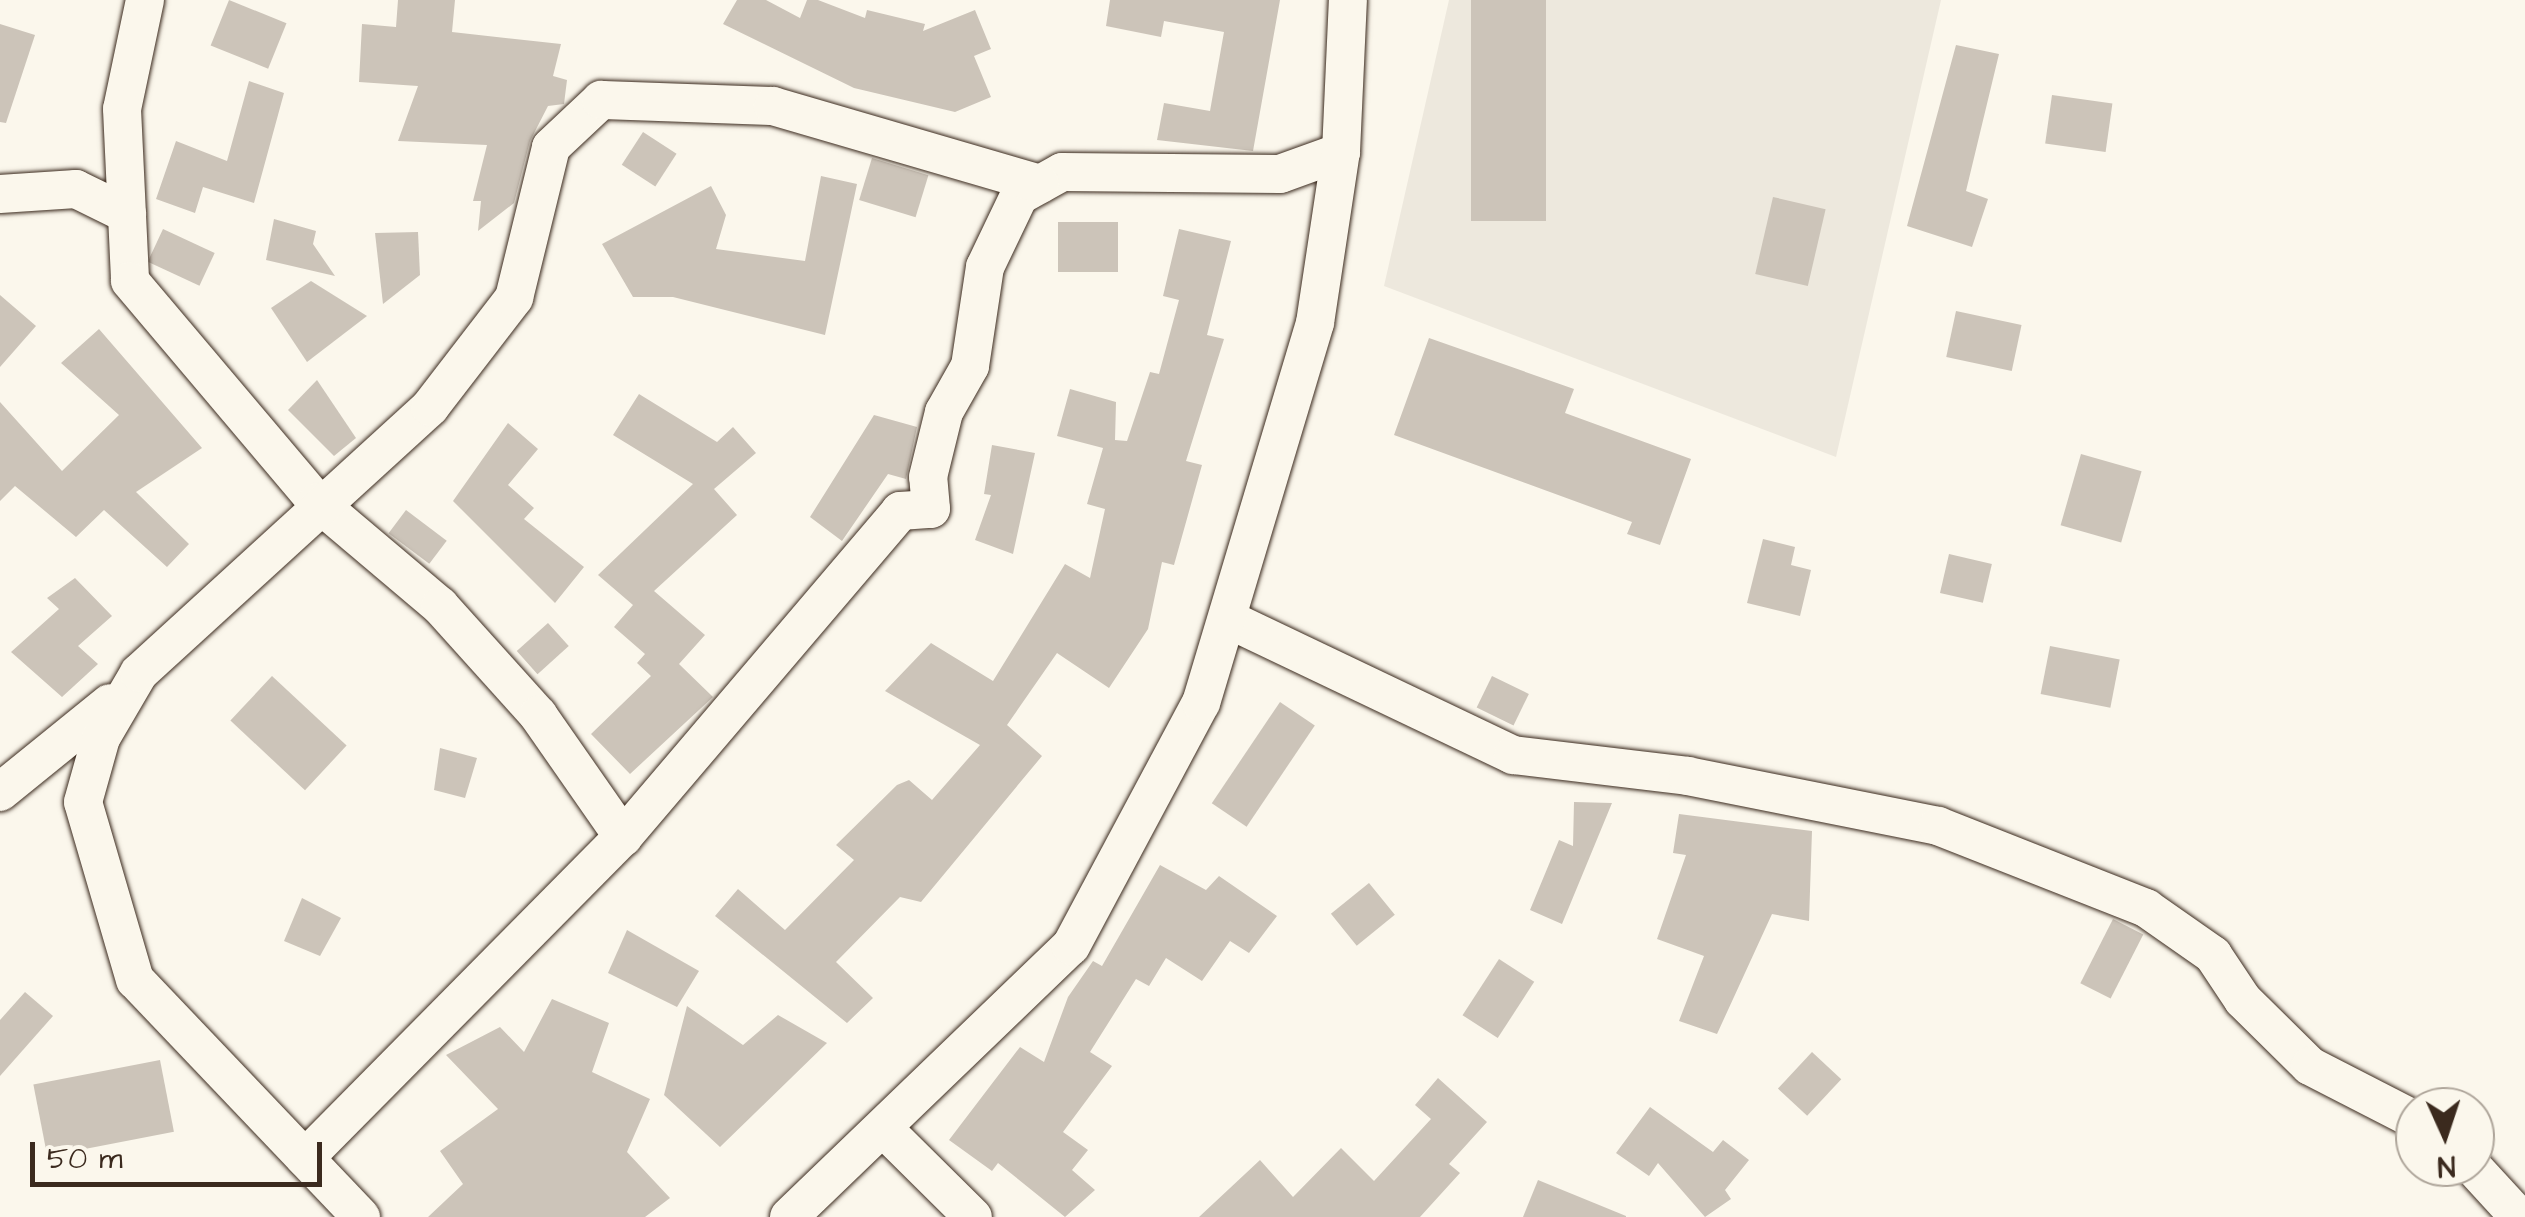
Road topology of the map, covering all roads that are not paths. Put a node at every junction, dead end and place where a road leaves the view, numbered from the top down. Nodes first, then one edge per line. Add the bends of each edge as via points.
1 (145, 0) edge
2 (1348, 0) edge
3 (1342, 152) junction
4 (1040, 184) junction
5 (0, 194) edge
6 (127, 214) junction
7 (317, 502) junction
8 (1230, 620) junction
9 (139, 673) junction
10 (53, 756) junction
11 (89, 782) junction
12 (0, 792) edge
13 (623, 837) junction
14 (2395, 1110) edge
15 (884, 1129) junction
16 (305, 1158) junction
17 (2491, 1187) edge
18 (361, 1217) edge
19 (790, 1217) edge
20 (973, 1217) edge
21 (2520, 1217) edge

1 - 6 street via 122,108
2 - 3 street
3 - 4 street via 1280,174 1062,172
3 - 8 street via 1316,323
4 - 7 street via 773,106 601,100 551,147 514,298 430,407
4 - 13 street via 1019,196 984,267 970,366 944,412 928,477 931,510 900,511
5 - 6 street via 76,189
6 - 7 street via 130,281
7 - 9 street
7 - 13 street via 440,606 538,714
8 - 14 street via 1513,755 1688,776 1938,826 2146,908 2213,954 2243,1000 2310,1066
8 - 15 street via 1202,703 1070,946
9 - 10 street
9 - 11 street via 101,738
10 - 11 street
10 - 12 street
11 - 16 street via 82,802 134,980
13 - 16 street
15 - 19 street
15 - 20 street
16 - 18 street
17 - 21 street

